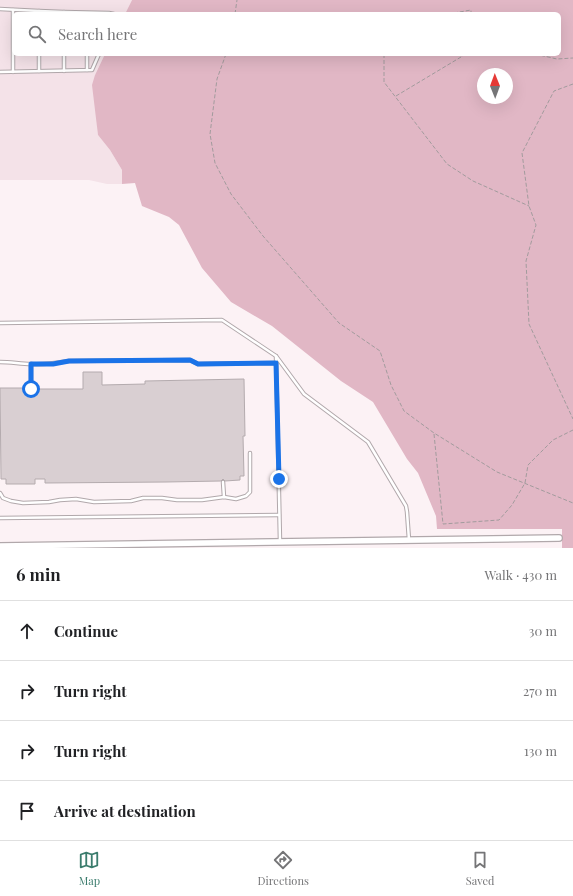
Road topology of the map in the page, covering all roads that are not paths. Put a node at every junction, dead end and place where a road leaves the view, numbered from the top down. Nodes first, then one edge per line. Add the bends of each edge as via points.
1 (0, 9) edge
2 (13, 10) joint
3 (39, 12) edge
4 (13, 56) edge
5 (39, 56) edge
6 (64, 56) edge
7 (87, 56) edge
8 (98, 56) edge
9 (64, 70) junction
10 (87, 70) junction
11 (39, 71) junction
12 (0, 72) edge
13 (13, 72) junction
14 (0, 323) edge
15 (276, 356) junction
16 (0, 362) edge
17 (276, 363) junction
18 (31, 364) junction
19 (31, 389) dead end
20 (250, 453) dead end
21 (223, 482) dead end
22 (0, 493) edge
23 (224, 497) junction
24 (279, 515) junction
25 (0, 518) edge
26 (559, 538) dead end
27 (409, 540) junction
28 (280, 542) junction
29 (201, 545) edge
30 (0, 546) edge

1 - 2 lane
2 - 3 lane
4 - 13 lane
5 - 11 lane
6 - 9 lane
7 - 10 lane
8 - 10 lane via 92,70
9 - 10 lane
9 - 11 lane
11 - 13 lane
12 - 13 lane
14 - 15 lane via 222,320
15 - 17 lane
15 - 27 lane via 304,394 368,442 406,506
16 - 18 lane
17 - 18 lane via 198,364 190,360 69,361
17 - 24 lane
18 - 19 lane
20 - 23 lane via 250,492 246,496 236,498
21 - 23 lane
22 - 23 lane via 3,498 22,503 76,499 94,502 131,501 143,498 202,500
24 - 25 lane
24 - 28 lane
26 - 27 street
27 - 28 street
28 - 29 street
29 - 30 street

